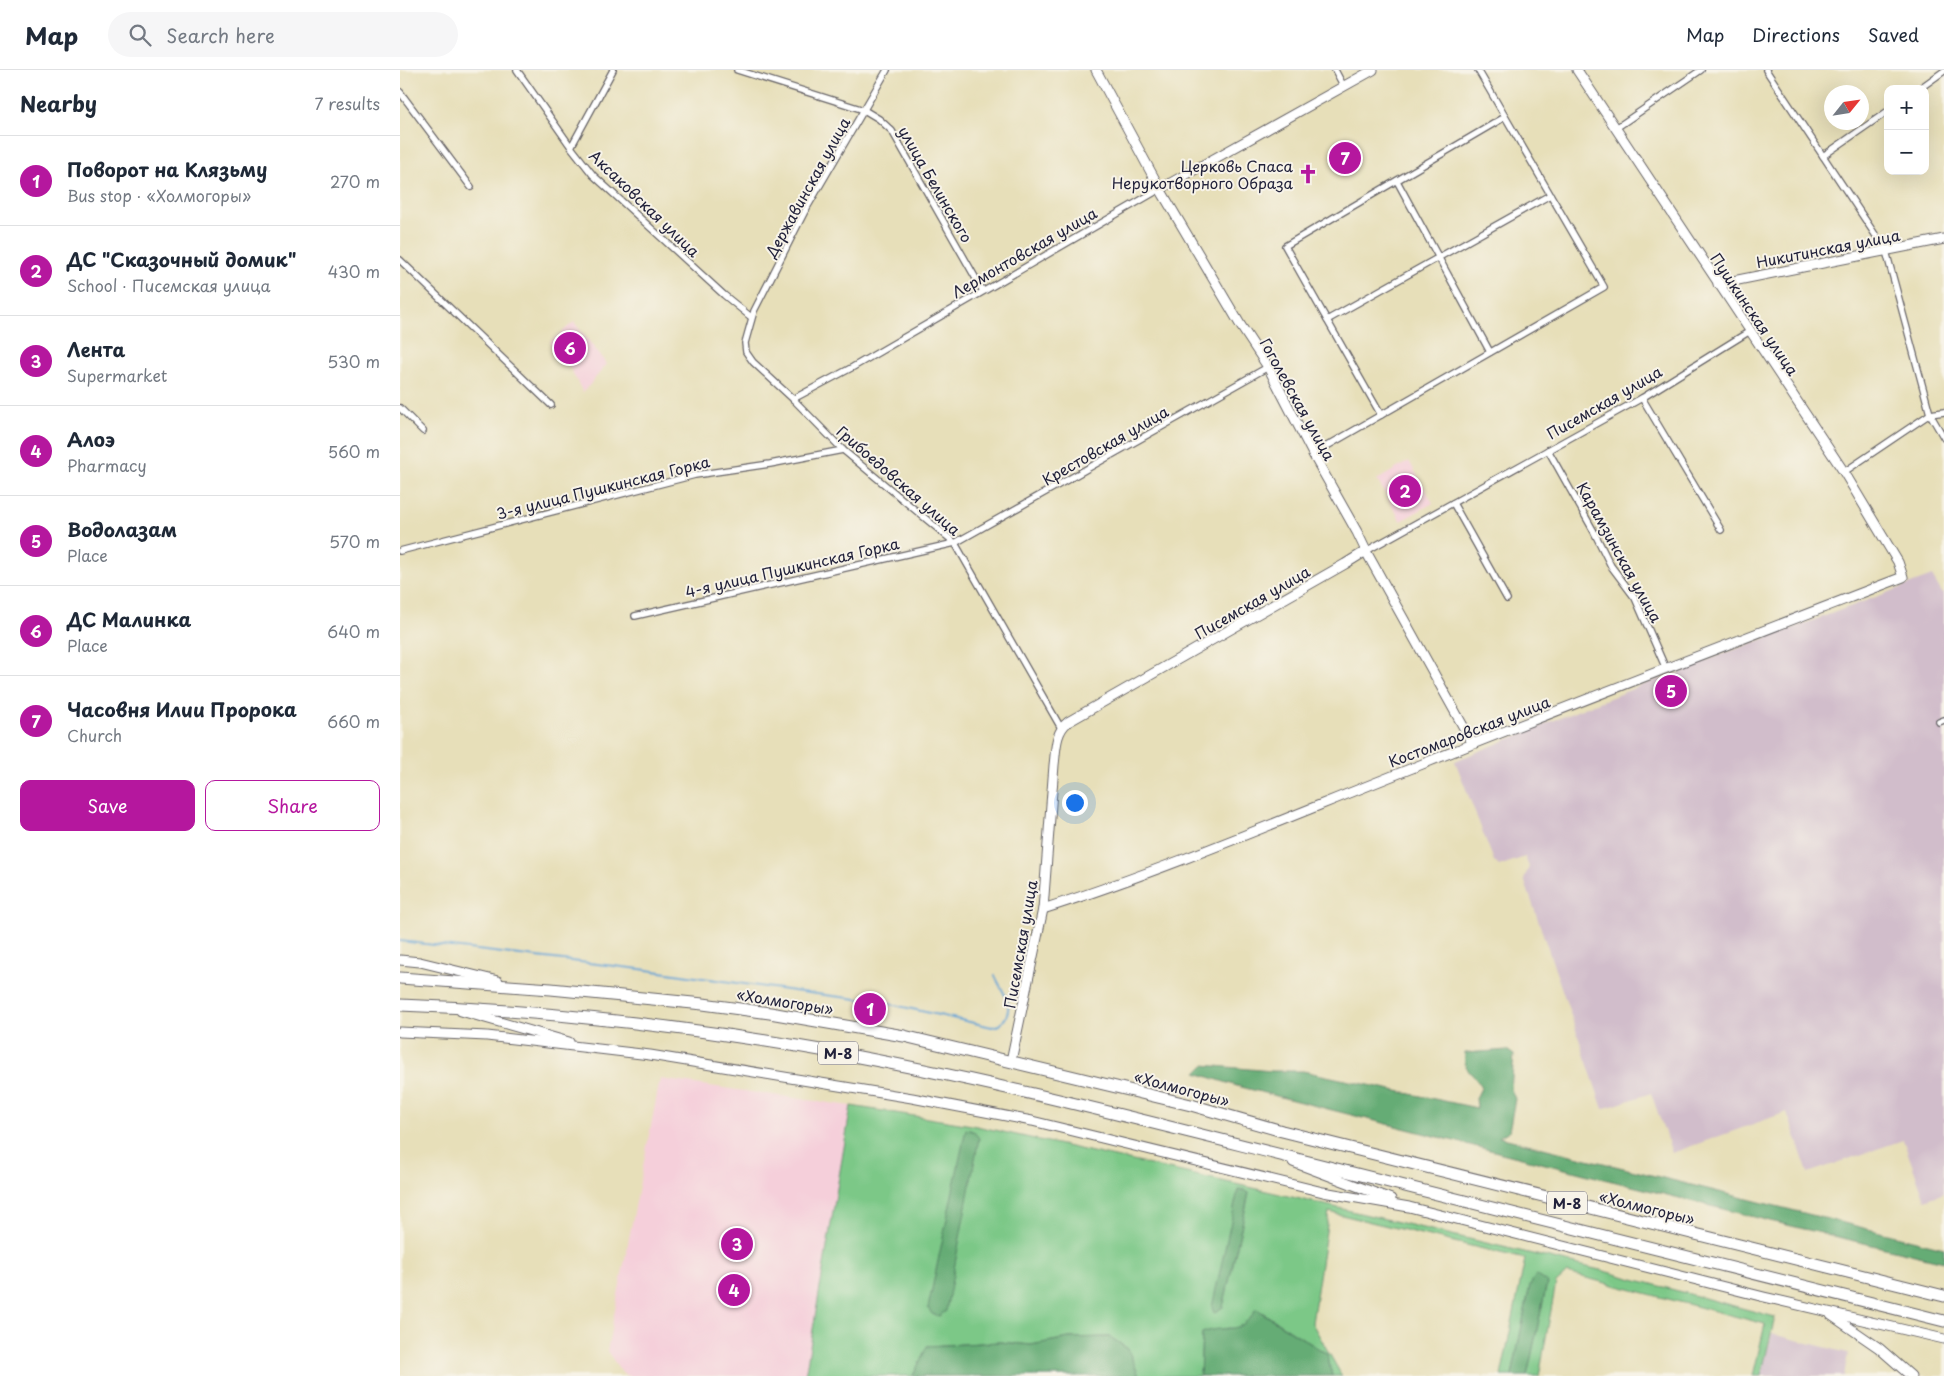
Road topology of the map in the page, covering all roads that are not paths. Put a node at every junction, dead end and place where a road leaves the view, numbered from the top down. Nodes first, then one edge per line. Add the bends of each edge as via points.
1 (518, 70) edge
2 (613, 70) edge
3 (887, 70) edge
4 (1096, 70) edge
5 (1335, 70) edge
6 (1373, 70) edge
7 (1478, 70) edge
8 (1577, 70) edge
9 (1701, 70) edge
10 (1766, 70) edge
11 (741, 71) edge
12 (1944, 71) edge
13 (1925, 85) edge
14 (1344, 87) junction
15 (400, 92) edge
16 (864, 110) junction
17 (1884, 114) edge
18 (1505, 117) junction
19 (1616, 128) junction
20 (571, 147) junction
21 (1823, 156) junction
22 (1397, 181) junction
23 (471, 187) dead end
24 (1160, 189) junction
25 (1550, 195) junction
26 (1944, 240) edge
27 (1886, 251) junction
28 (1439, 257) junction
29 (400, 260) edge
30 (1718, 284) junction
31 (983, 291) junction
32 (751, 317) junction
33 (1327, 320) junction
34 (1750, 331) junction
35 (1490, 352) junction
36 (1268, 367) junction
37 (1642, 398) junction
38 (793, 399) junction
39 (551, 405) dead end
40 (400, 408) edge
41 (1944, 412) edge
42 (1930, 414) junction
43 (1381, 415) junction
44 (423, 431) dead end
45 (1944, 438) edge
46 (843, 450) junction
47 (1548, 450) junction
48 (1313, 454) junction
49 (1844, 472) junction
50 (1453, 504) junction
51 (1721, 530) dead end
52 (955, 543) junction
53 (400, 551) edge
54 (1366, 551) junction
55 (1903, 577) joint
56 (1507, 599) dead end
57 (635, 616) dead end
58 (1666, 669) junction
59 (1061, 728) junction
60 (1473, 744) junction
61 (1044, 909) junction
62 (400, 960) edge
63 (400, 978) edge
64 (523, 987) junction
65 (400, 1005) edge
66 (452, 1008) junction
67 (400, 1032) edge
68 (590, 1048) junction
69 (1011, 1061) junction
70 (1260, 1150) junction
71 (1410, 1207) junction
72 (1944, 1296) edge
73 (1824, 1311) junction
74 (1944, 1321) edge
75 (1944, 1338) edge
76 (1911, 1376) edge

1 - 20 street, Аксаковская улица
2 - 20 street
3 - 16 street, Державинская улица
4 - 24 street, Гоголевская улица
5 - 14 street
6 - 14 street, Лермонтовская улица
7 - 18 street
8 - 19 street, Пушкинская улица
9 - 19 street
10 - 21 street
11 - 16 street, улица Белинского
12 - 13 street
14 - 24 street, Лермонтовская улица
15 - 23 street
16 - 31 street, улица Белинского via 892,131
16 - 32 street, Державинская улица via 805,211
17 - 21 street
18 - 22 street
18 - 25 street
19 - 30 street, Пушкинская улица
20 - 32 street, Аксаковская улица via 636,215
21 - 27 street
22 - 28 street
22 - 33 street via 1285,246
24 - 31 street, Лермонтовская улица
24 - 36 street, Гоголевская улица via 1240,326
25 - 28 street
25 - 35 street via 1604,287
26 - 27 street, Никитинская улица
27 - 30 street, Никитинская улица
27 - 42 street
28 - 33 street
28 - 35 street
29 - 39 street
30 - 34 street, Пушкинская улица
31 - 38 street, Лермонтовская улица
32 - 38 street, Грибоедовская улица via 746,352
33 - 43 street
34 - 37 street, Писемская улица
34 - 49 street, Пушкинская улица
35 - 43 street
36 - 48 street, Гоголевская улица
36 - 52 street, Крестовская улица
37 - 47 street, Писемская улица
37 - 51 street
38 - 46 street, Грибоедовская улица
40 - 44 street
41 - 42 street
42 - 45 street
42 - 49 street
43 - 48 street
46 - 52 street, Грибоедовская улица
46 - 53 street, 3-я улица Пушкинская Горка via 695,475
47 - 50 street, Писемская улица
47 - 58 street, Карамзинская улица via 1612,566 1635,598
48 - 54 street, Гоголевская улица
49 - 55 street, Пушкинская улица via 1898,562
50 - 54 street, Писемская улица
50 - 56 street
52 - 57 street, 4-я улица Пушкинская Горка
52 - 59 street, Грибоедовская улица
54 - 59 street, Писемская улица
54 - 60 street, Гоголевская улица
55 - 58 street, Костомаровская улица
58 - 60 street, Костомаровская улица
59 - 61 street, Писемская улица via 1056,743
60 - 61 street, Костомаровская улица via 1240,837
61 - 69 street, Писемская улица
62 - 64 street
63 - 64 highway, «Холмогоры» / М-8
64 - 69 highway, «Холмогоры» / М-8 via 770,1013 904,1036
65 - 66 highway, М-8
66 - 68 street
66 - 70 highway, М-8 via 550,1014 701,1030 829,1051 1001,1087
67 - 68 street via 487,1036
68 - 71 street via 705,1063 1032,1121 1323,1192
69 - 72 highway, «Холмогоры» / М-8
70 - 71 street
70 - 74 highway, М-8
71 - 73 street
73 - 75 street
73 - 76 street via 1851,1327

